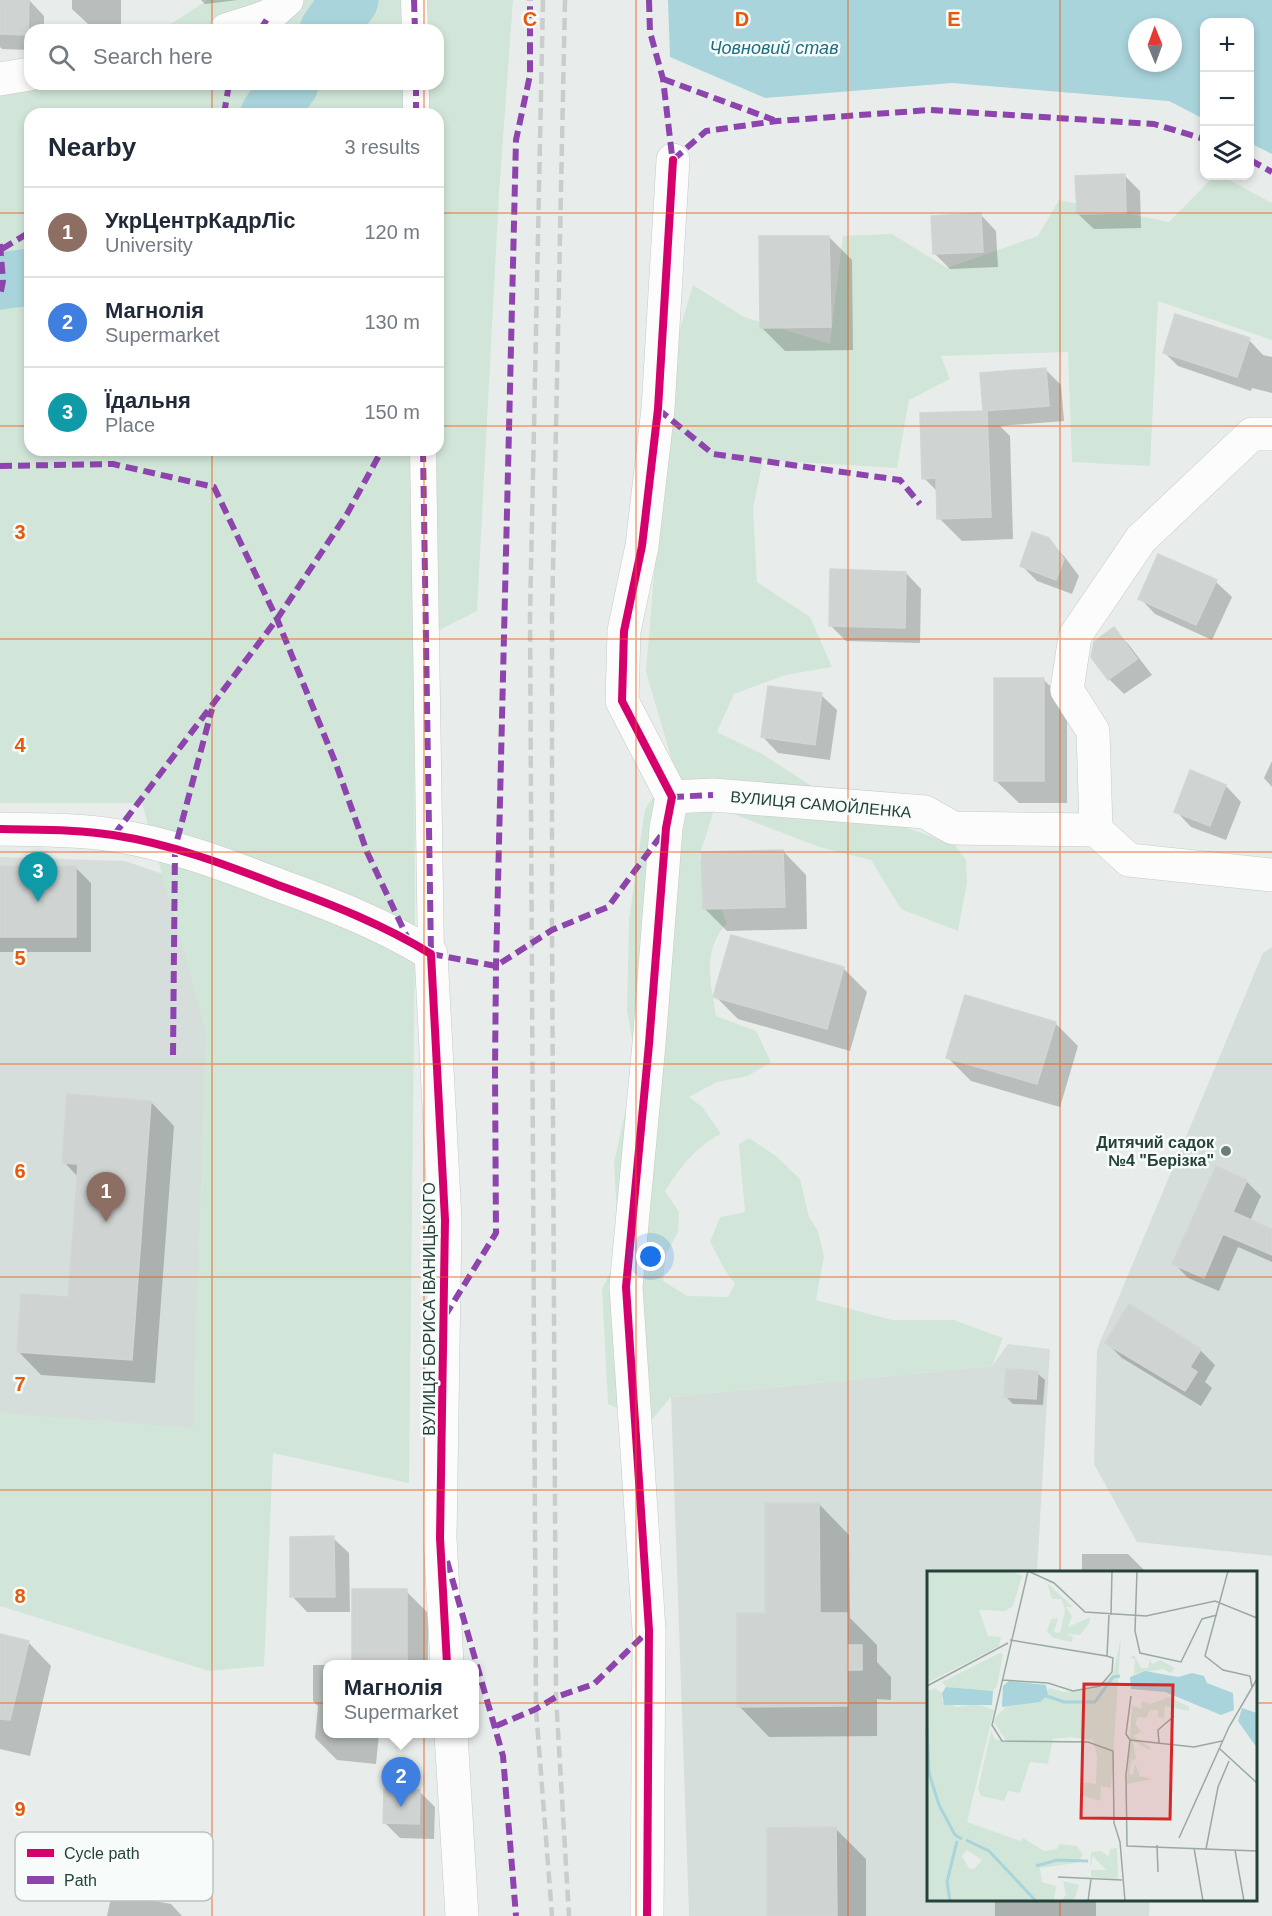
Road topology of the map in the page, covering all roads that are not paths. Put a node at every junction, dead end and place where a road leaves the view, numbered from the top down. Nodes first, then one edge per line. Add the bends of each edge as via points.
1 (286, 0) edge
2 (414, 0) edge
3 (244, 24) edge
4 (415, 24) edge
5 (24, 75) edge
6 (0, 79) edge
7 (416, 90) edge
8 (416, 108) edge
9 (673, 160) dead end
10 (1272, 434) edge
11 (423, 456) edge
12 (672, 797) junction
13 (0, 829) edge
14 (1096, 830) junction
15 (1272, 875) edge
16 (431, 954) junction
17 (447, 1660) edge
18 (451, 1738) edge
19 (462, 1916) edge
20 (647, 1916) edge

1 - 3 street via 269,16
2 - 4 street
5 - 6 street
7 - 8 street
9 - 12 street via 658,409 642,546 624,631 622,701
10 - 14 street via 1252,434 1142,539 1075,636 1067,690 1093,731
11 - 16 street
12 - 14 street, ВУЛИЦЯ САМОЙЛЕНКА via 713,795 925,812 953,828
12 - 20 street via 666,828 626,1287 649,1630
13 - 16 street via 79,830 175,848 332,905 408,939
14 - 15 street via 1129,860
16 - 17 street, ВУЛИЦЯ БОРИСА ІВАНИЦЬКОГО via 445,1220 440,1538
18 - 19 street

